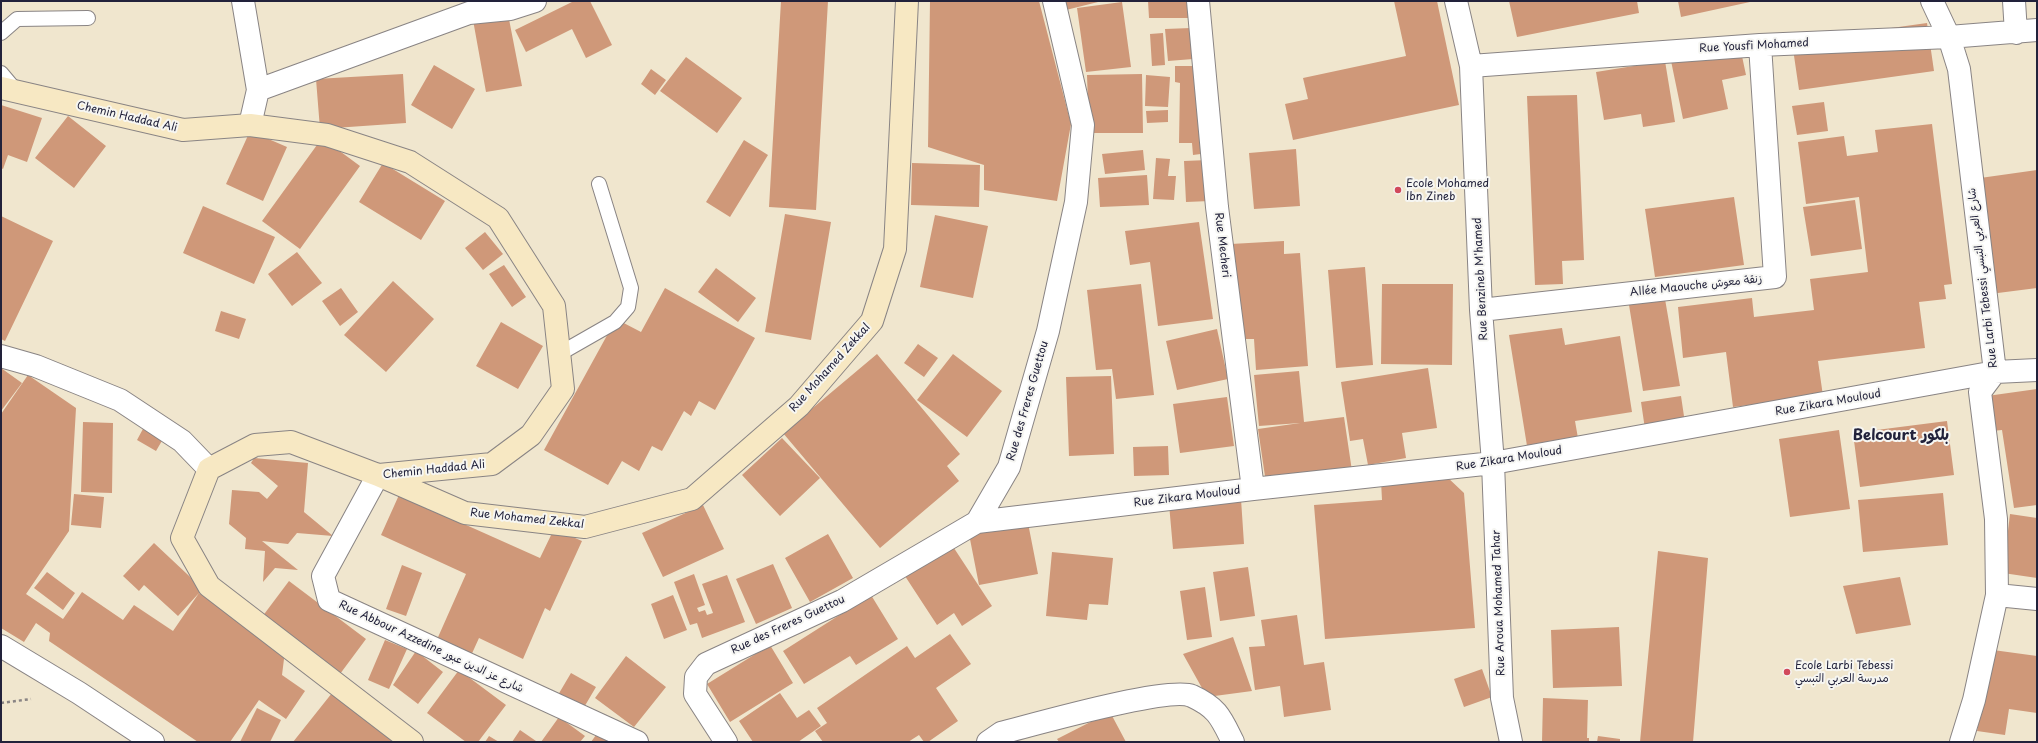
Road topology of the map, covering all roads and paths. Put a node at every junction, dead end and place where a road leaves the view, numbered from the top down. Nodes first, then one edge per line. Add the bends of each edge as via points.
1 (243, 1) edge
2 (535, 1) edge
3 (907, 1) edge
4 (1054, 1) edge
5 (1198, 1) edge
6 (1456, 1) edge
7 (1932, 1) edge
8 (2014, 1) edge
9 (508, 5) edge
10 (88, 18) dead end
11 (2037, 30) edge
12 (1, 33) edge
13 (2016, 33) junction
14 (1949, 37) junction
15 (1760, 45) junction
16 (1471, 66) junction
17 (1, 73) edge
18 (9, 90) edge
19 (258, 90) junction
20 (250, 124) junction
21 (599, 184) dead end
22 (1481, 310) junction
23 (559, 354) junction
24 (1, 356) edge
25 (2037, 370) edge
26 (1995, 372) junction
27 (1493, 463) junction
28 (209, 469) junction
29 (378, 475) junction
30 (1253, 489) junction
31 (977, 522) junction
32 (1997, 594) junction
33 (2037, 599) edge
34 (1, 646) edge
35 (153, 742) edge
36 (412, 742) edge
37 (637, 742) edge
38 (726, 742) edge
39 (988, 742) edge
40 (1233, 742) edge
41 (1511, 742) edge
42 (1961, 742) edge

1 - 19 street
2 - 9 street
3 - 29 street, Rue Mohamed Zekkal via 895,249 872,320 799,406 692,499 585,527 464,513
4 - 31 street, Rue des Freres Guettou via 1082,125 1076,202 1048,331 1009,467
5 - 30 street, Rue Mecheri via 1217,207
6 - 16 street, Rue Benzineb M'hamed
7 - 14 street, Rue Larbi Tebessi شارع العربي التبسي
8 - 13 street
9 - 19 street via 469,13
10 - 12 lane via 18,18
11 - 13 street, Rue Yousfi Mohamed
13 - 14 street, Rue Yousfi Mohamed
14 - 15 street, Rue Yousfi Mohamed
14 - 26 street, Rue Larbi Tebessi شارع العربي التبسي via 1959,69
15 - 16 street, Rue Yousfi Mohamed
15 - 22 street, Allée Maouche زنقة معوش via 1775,277
16 - 22 street, Rue Benzineb M'hamed
17 - 18 lane
18 - 20 street, Chemin Haddad Ali via 183,130
19 - 20 street
20 - 23 street, Chemin Haddad Ali via 327,135 410,162 498,218 554,306
21 - 23 lane via 631,288 628,307 615,322
22 - 27 street, Rue Benzineb M'hamed
23 - 29 street, Chemin Haddad Ali via 563,389 531,435 492,464
24 - 28 street via 36,366 120,400 182,440
25 - 26 street, Rue Zikara Mouloud
26 - 27 street, Rue Zikara Mouloud
26 - 32 street, Rue Larbi Tebessi شارع العربي التبسي via 1980,392 1996,519
27 - 30 street, Rue Zikara Mouloud
27 - 41 street, Rue Aroua Mohamed Tahar via 1502,698
28 - 29 street, Rue Mohamed Zekkal via 255,445 291,442
28 - 36 street via 182,538 210,586
29 - 37 street, Rue Abbour Azzedine شارع عز الدين عبور via 323,576 330,600
30 - 31 street, Rue Zikara Mouloud
31 - 38 street, Rue des Freres Guettou via 842,601 706,664 696,677 695,694
32 - 33 street
32 - 42 street, Rue Larbi Tebessi شارع العربي التبسي via 1974,700
34 - 35 street
39 - 40 street via 1001,733 1157,695 1190,695 1217,711

